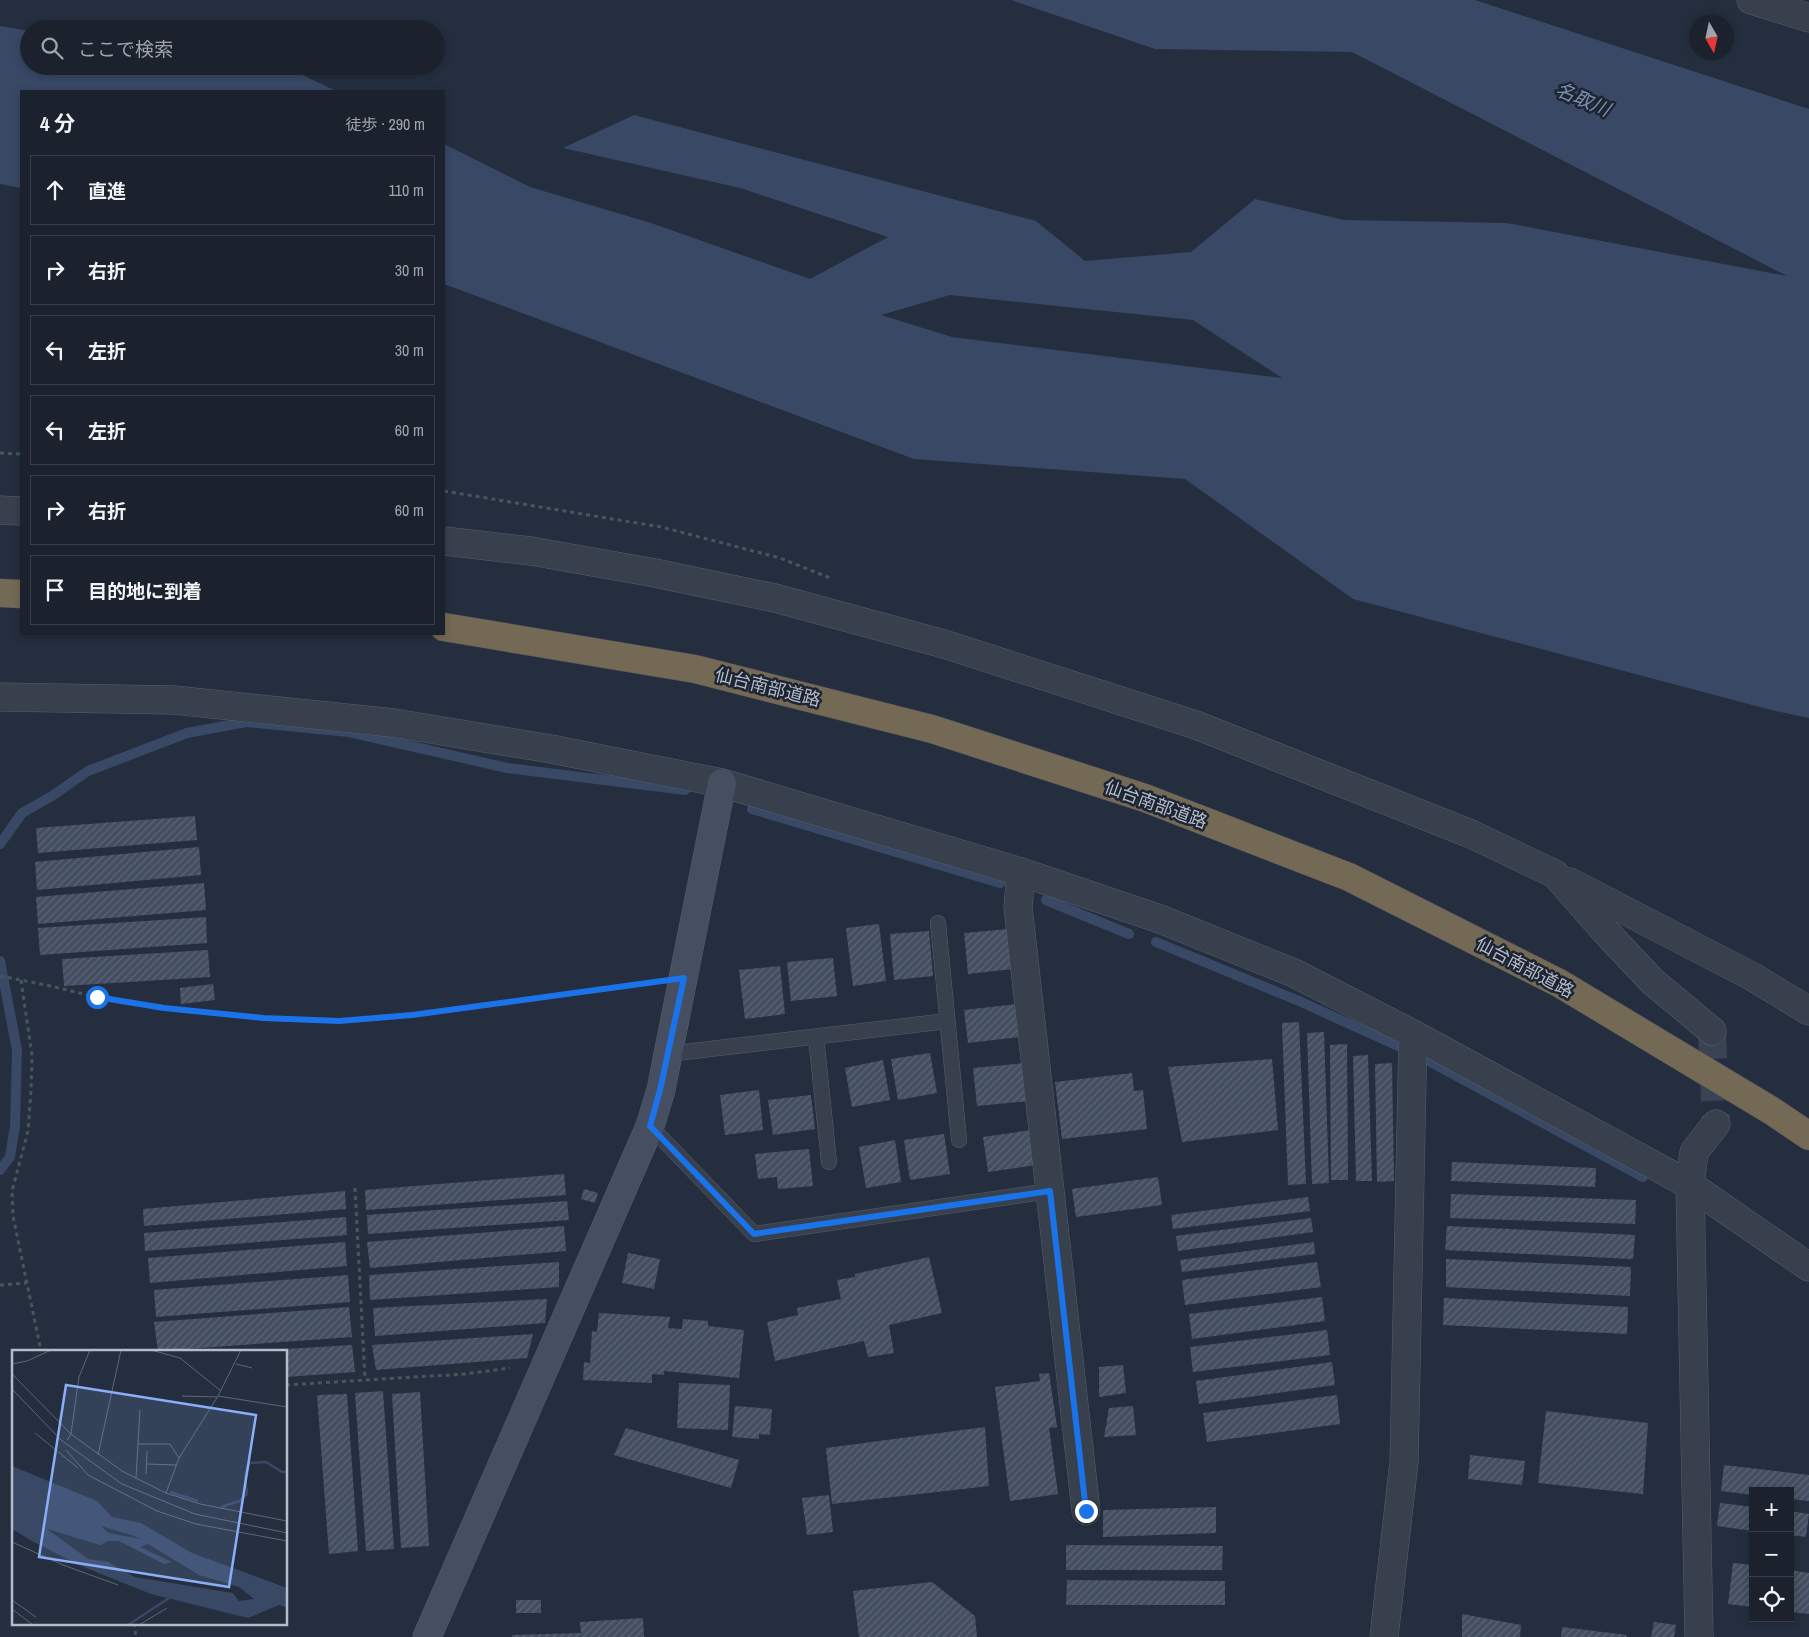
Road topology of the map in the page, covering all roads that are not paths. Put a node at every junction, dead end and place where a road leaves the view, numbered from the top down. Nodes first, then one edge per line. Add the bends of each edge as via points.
1 (1751, 0) edge
2 (1809, 18) edge
3 (0, 510) edge
4 (20, 511) edge
5 (445, 541) edge
6 (0, 593) edge
7 (20, 594) edge
8 (445, 627) edge
9 (0, 697) edge
10 (722, 783) junction
11 (1021, 872) junction
12 (1555, 874) junction
13 (938, 923) dead end
14 (1809, 1011) edge
15 (947, 1021) junction
16 (1712, 1031) dead end
17 (1413, 1034) junction
18 (816, 1037) junction
19 (668, 1054) junction
20 (1716, 1124) tunnel mouth
21 (650, 1126) junction
22 (1809, 1136) edge
23 (959, 1140) dead end
24 (829, 1162) dead end
25 (1690, 1186) junction
26 (1050, 1191) junction
27 (1809, 1267) edge
28 (1086, 1511) dead end
29 (427, 1637) edge
30 (1384, 1637) edge
31 (1699, 1637) edge

1 - 2 street
3 - 4 street
5 - 12 street via 531,551 655,573 775,598 944,644 1196,725 1471,834
6 - 7 highway
8 - 22 highway, 仙台南部道路 via 695,669 932,729 1145,798 1349,877 1551,979
9 - 10 street via 174,700 394,724 551,748
10 - 11 street
10 - 19 street
11 - 17 street via 1160,919 1294,973
11 - 26 street via 1018,907
12 - 14 street via 1753,977
12 - 16 street via 1653,982
13 - 15 lane
15 - 18 lane
15 - 23 lane
17 - 25 street
17 - 30 street via 1404,1462
18 - 19 lane
18 - 24 lane
19 - 21 street
20 - 25 street via 1694,1152
21 - 26 lane via 754,1234
21 - 29 street
25 - 27 street
25 - 31 street
26 - 28 street

